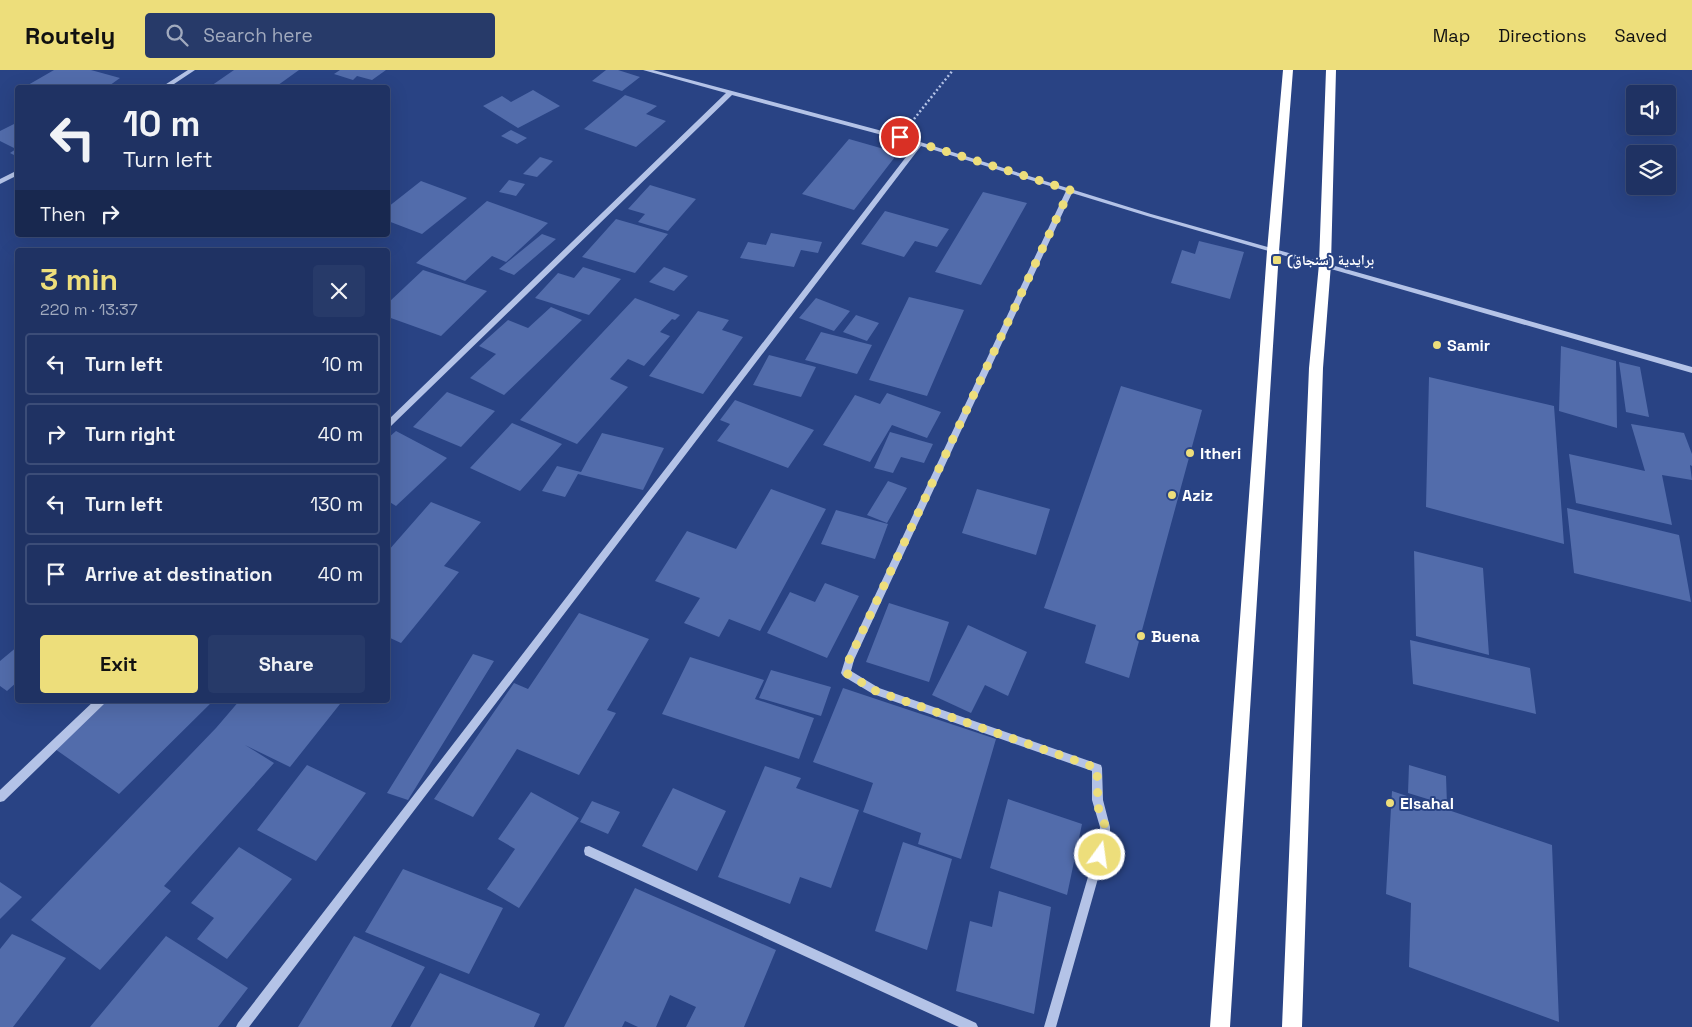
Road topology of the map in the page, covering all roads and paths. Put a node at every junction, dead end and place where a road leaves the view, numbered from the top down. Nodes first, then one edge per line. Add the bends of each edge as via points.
1 (192, 70) edge
2 (646, 70) edge
3 (953, 70) edge
4 (1288, 70) edge
5 (1331, 70) edge
6 (167, 85) edge
7 (731, 92) junction
8 (900, 137) junction
9 (919, 145) junction
10 (15, 174) edge
11 (0, 182) edge
12 (1070, 190) junction
13 (1273, 251) junction
14 (1325, 264) junction
15 (1692, 370) edge
16 (390, 422) edge
17 (99, 703) edge
18 (0, 796) edge
19 (589, 851) dead end
20 (242, 1027) edge
21 (972, 1027) edge
22 (1050, 1027) edge
23 (1220, 1027) edge
24 (1292, 1027) edge

1 - 6 street
2 - 7 street
3 - 8 path
4 - 13 highway
5 - 14 highway
7 - 8 street
7 - 16 street
8 - 9 street
9 - 12 street
9 - 20 street
10 - 11 street
12 - 13 street
12 - 22 street via 849,660 846,673 876,691 1097,768 1098,807 1104,820 1105,836
13 - 14 street
13 - 23 highway
14 - 15 street
14 - 24 highway via 1316,368
17 - 18 street
19 - 21 street

